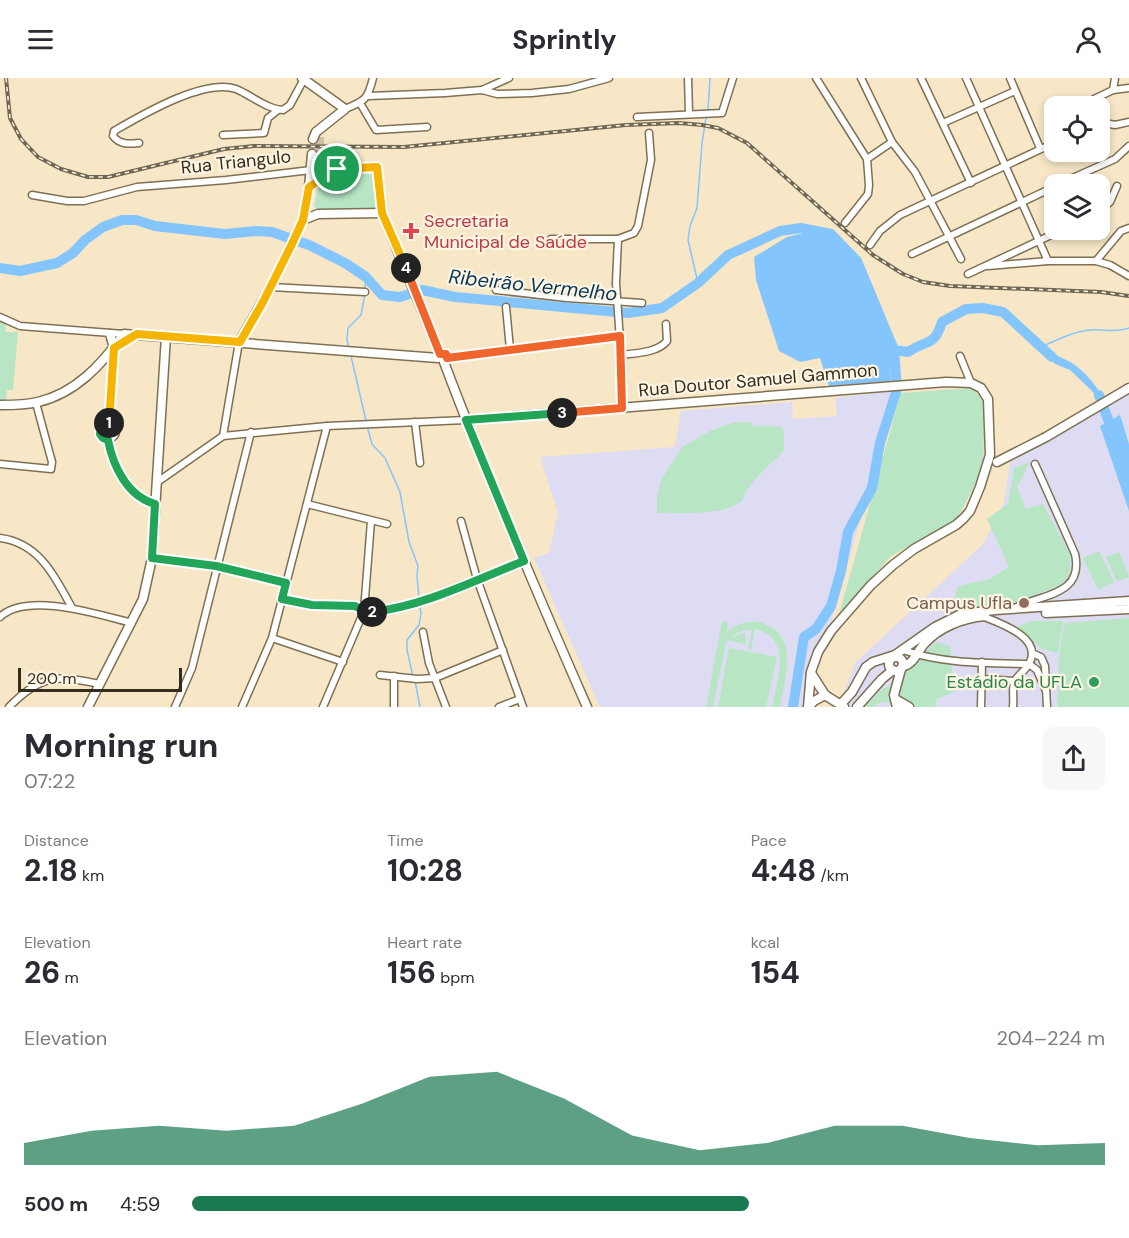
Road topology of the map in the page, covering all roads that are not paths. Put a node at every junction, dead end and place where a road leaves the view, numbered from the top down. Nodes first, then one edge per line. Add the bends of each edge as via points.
1 (373, 78) edge
2 (509, 78) edge
3 (609, 78) edge
4 (688, 78) edge
5 (733, 78) edge
6 (816, 78) edge
7 (861, 78) edge
8 (921, 78) edge
9 (966, 78) edge
10 (1010, 78) edge
11 (1115, 78) edge
12 (303, 79) edge
13 (1129, 88) edge
14 (482, 90) junction
15 (1015, 90) junction
16 (1113, 90) junction
17 (369, 96) junction
18 (1100, 96) edge
19 (360, 103) junction
20 (979, 107) junction
21 (345, 109) junction
22 (278, 110) junction
23 (689, 113) junction
24 (637, 117) dead end
25 (1129, 122) edge
26 (943, 123) junction
27 (1110, 124) edge
28 (427, 127) dead end
29 (649, 133) dead end
30 (223, 135) dead end
31 (317, 135) dead end
32 (892, 142) junction
33 (139, 143) dead end
34 (1129, 146) edge
35 (1044, 147) edge
36 (1040, 148) junction
37 (867, 159) junction
38 (1006, 165) junction
39 (337, 169) junction
40 (311, 170) junction
41 (1081, 174) edge
42 (972, 183) junction
43 (1117, 186) dead end
44 (309, 187) junction
45 (1044, 192) edge
46 (32, 195) dead end
47 (931, 201) junction
48 (1023, 202) junction
49 (1110, 202) edge
50 (306, 203) junction
51 (382, 213) junction
52 (318, 214) junction
53 (845, 222) dead end
54 (301, 224) junction
55 (1127, 228) edge
56 (949, 236) junction
57 (618, 238) junction
58 (1044, 238) edge
59 (551, 239) dead end
60 (1040, 240) junction
61 (870, 245) dead end
62 (912, 254) dead end
63 (961, 259) dead end
64 (1048, 261) junction
65 (1096, 261) junction
66 (988, 266) junction
67 (968, 274) dead end
68 (1129, 276) edge
69 (271, 287) junction
70 (496, 290) dead end
71 (365, 292) dead end
72 (617, 303) junction
73 (642, 303) dead end
74 (506, 307) dead end
75 (0, 317) edge
76 (666, 324) dead end
77 (110, 334) junction
78 (124, 334) junction
79 (137, 334) junction
80 (166, 336) junction
81 (620, 336) junction
82 (240, 342) junction
83 (113, 349) junction
84 (510, 350) junction
85 (621, 355) junction
86 (960, 356) dead end
87 (442, 358) junction
88 (970, 383) junction
89 (1129, 388) edge
90 (36, 403) junction
91 (0, 405) edge
92 (622, 408) junction
93 (466, 420) junction
94 (415, 422) junction
95 (109, 423) junction
96 (327, 426) junction
97 (251, 432) junction
98 (223, 436) junction
99 (108, 440) junction
100 (420, 463) dead end
101 (991, 463) junction
102 (0, 464) edge
103 (1035, 464) dead end
104 (156, 483) junction
105 (155, 504) junction
106 (308, 504) junction
107 (371, 521) junction
108 (462, 521) dead end
109 (387, 524) dead end
110 (0, 538) edge
111 (152, 558) junction
112 (524, 561) junction
113 (216, 566) junction
114 (477, 579) junction
115 (286, 583) junction
116 (1047, 597) junction
117 (282, 599) junction
118 (1129, 601) edge
119 (72, 608) junction
120 (1044, 608) junction
121 (1013, 609) junction
122 (1129, 609) edge
123 (364, 611) junction
124 (981, 616) junction
125 (0, 617) edge
126 (132, 623) junction
127 (423, 632) dead end
128 (272, 638) junction
129 (503, 650) junction
130 (1032, 653) junction
131 (897, 654) junction
132 (918, 654) junction
133 (343, 662) junction
134 (982, 662) junction
135 (1029, 664) junction
136 (899, 669) junction
137 (811, 672) junction
138 (380, 675) dead end
139 (394, 676) junction
140 (435, 678) junction
141 (982, 679) junction
142 (1014, 681) junction
143 (100, 684) junction
144 (1046, 691) junction
145 (825, 695) junction
146 (520, 699) junction
147 (896, 703) edge
148 (842, 706) edge
149 (9, 707) edge
150 (88, 707) edge
151 (175, 707) edge
152 (242, 707) edge
153 (323, 707) edge
154 (394, 707) edge
155 (446, 707) edge
156 (499, 707) edge
157 (523, 707) edge
158 (586, 707) edge
159 (808, 707) edge
160 (857, 707) edge
161 (909, 707) edge
162 (981, 707) edge
163 (1013, 707) edge
164 (1047, 707) edge

1 - 17 street
2 - 14 street
3 - 14 street via 532,93 497,94
4 - 23 street
5 - 23 street via 723,112
6 - 37 street
7 - 32 street
8 - 26 street
9 - 20 street
10 - 15 street
11 - 16 street
12 - 21 main road
12 - 22 street via 288,107
13 - 16 street
14 - 17 street
15 - 20 street
15 - 36 street
16 - 18 street
17 - 19 street
19 - 21 street
19 - 28 street via 376,130
20 - 26 street
20 - 38 street
21 - 31 main road
22 - 30 street via 268,118 264,133
22 - 33 street via 234,88 208,88 171,100 114,131 113,136 126,144
23 - 24 street
25 - 27 street
26 - 42 street
29 - 57 street via 650,169 638,226 634,233
32 - 37 street
32 - 47 street
34 - 41 street via 1114,159
35 - 36 street
36 - 38 street
37 - 53 street via 868,194
38 - 42 street
38 - 48 street
39 - 40 main road
39 - 40 main road via 324,167 316,155
39 - 44 main road
39 - 51 main road via 377,167
40 - 44 main road
40 - 46 street, Rua Triangulo via 137,187 84,201
42 - 47 street
43 - 49 street
44 - 50 main road
45 - 48 street
47 - 56 street
47 - 61 street via 890,222
48 - 56 street
48 - 60 street
50 - 52 main road
50 - 54 main road
51 - 52 main road
51 - 87 main road
52 - 54 main road
54 - 69 main road
55 - 65 street
56 - 62 street
56 - 63 street
57 - 59 street
57 - 72 street
58 - 60 street
60 - 64 street
60 - 66 street
64 - 65 street
64 - 66 street
65 - 68 street
66 - 67 street
69 - 71 street
69 - 82 main road
70 - 72 street
72 - 73 street
72 - 81 street
74 - 84 street
75 - 77 street via 20,326
76 - 85 street via 665,345
77 - 78 street
77 - 83 main road
78 - 79 main road
78 - 83 main road
79 - 80 main road
79 - 83 main road
80 - 82 main road
80 - 104 main road
81 - 84 street
81 - 85 street
82 - 87 main road
82 - 98 street
83 - 90 main road via 87,378 64,394
83 - 95 street
84 - 87 street
85 - 92 street
86 - 88 street
87 - 93 main road
88 - 92 main road, Rua Doutor Samuel Gammon
88 - 101 main road via 981,388 988,399
89 - 101 main road via 1047,437
90 - 91 main road
90 - 102 street via 51,469
92 - 93 main road, Rua Doutor Samuel Gammon
93 - 94 street, Rua Doutor Samuel Gammon
93 - 112 main road
94 - 96 street, Rua Doutor Samuel Gammon
94 - 100 street
95 - 99 street via 116,432
95 - 99 street via 100,431
96 - 97 street, Rua Doutor Samuel Gammon
96 - 106 street
97 - 98 street, Rua Doutor Samuel Gammon
97 - 113 street
98 - 104 street, Rua Doutor Samuel Gammon
99 - 105 street via 121,477 145,501
101 - 137 main road via 964,518 914,549 871,585 831,631
103 - 116 street via 1077,561 1071,583
104 - 105 main road
105 - 111 main road
106 - 107 street
106 - 115 street
107 - 109 street
107 - 123 street
108 - 114 street
110 - 119 street via 15,540 38,555
111 - 113 street
111 - 126 main road via 143,599
112 - 114 street
112 - 158 main road
113 - 115 street
113 - 151 street via 192,668
114 - 123 street via 406,606
114 - 129 street
115 - 117 street
116 - 120 street
116 - 121 street
117 - 123 street via 312,605 355,606
117 - 128 street
118 - 120 main road
119 - 125 street via 28,606
119 - 126 street
120 - 121 main road
121 - 131 main road via 961,614
122 - 124 main road
123 - 133 street
124 - 130 street via 1017,632
124 - 132 main road via 949,626 924,644
126 - 143 main road
127 - 140 street
128 - 133 street
128 - 152 street
129 - 140 street
129 - 146 street
130 - 135 street
130 - 144 street via 1043,661
131 - 132 street
131 - 136 main road via 889,665
131 - 148 main road via 866,667
132 - 134 street
132 - 136 main road via 913,662
133 - 153 street
134 - 135 street
134 - 141 street
135 - 142 street
135 - 144 street via 1037,670
136 - 147 main road
136 - 160 main road via 882,679
137 - 145 main road
137 - 159 main road
138 - 139 street
139 - 140 street
139 - 154 street
140 - 155 street
141 - 142 street
141 - 162 street
142 - 163 street
143 - 149 street via 56,678 38,684
143 - 150 main road
144 - 164 street
145 - 148 main road
145 - 159 main road
146 - 156 street
146 - 157 street
147 - 161 main road

